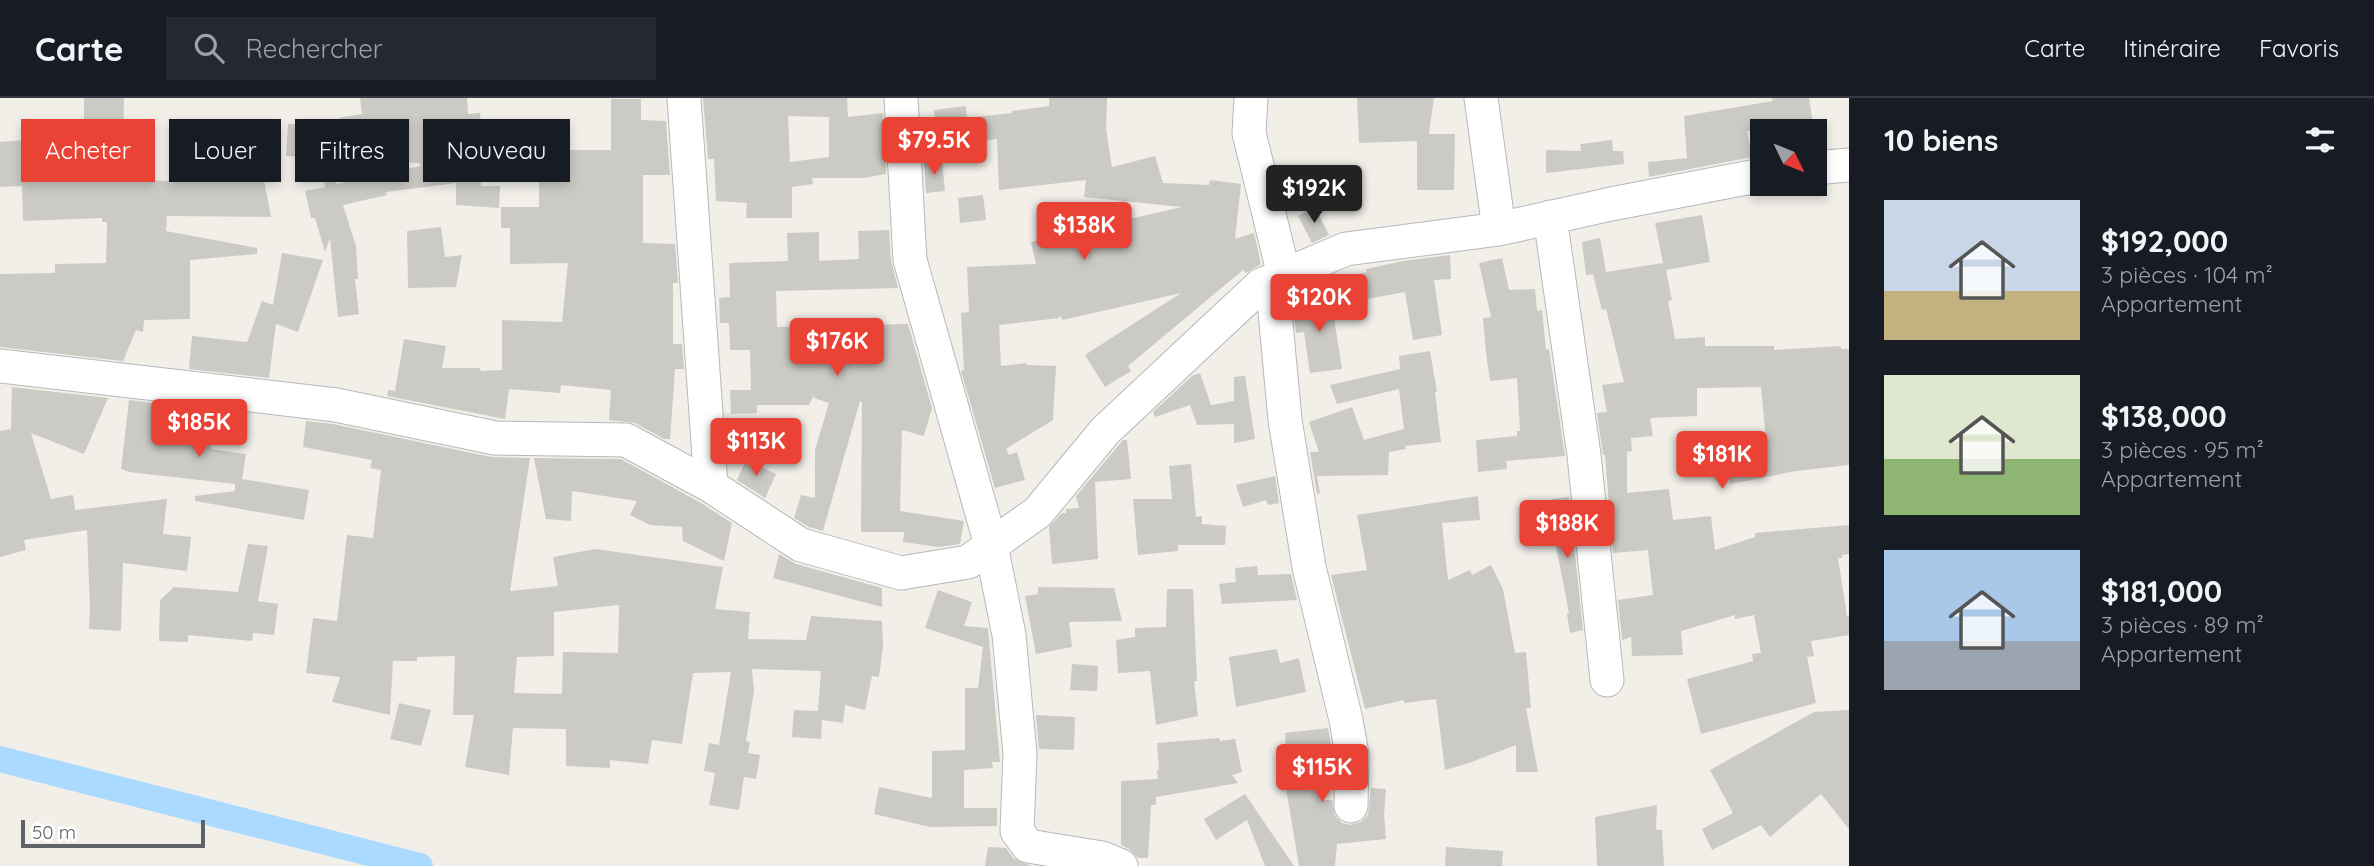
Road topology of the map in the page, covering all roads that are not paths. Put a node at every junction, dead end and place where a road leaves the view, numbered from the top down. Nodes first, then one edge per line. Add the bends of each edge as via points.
1 (684, 98) edge
2 (901, 98) edge
3 (1251, 98) edge
4 (1481, 98) edge
5 (1849, 165) edge
6 (1827, 168) edge
7 (1750, 177) edge
8 (1550, 217) junction
9 (1499, 229) junction
10 (1278, 278) junction
11 (0, 366) edge
12 (711, 486) junction
13 (991, 545) junction
14 (1607, 680) dead end
15 (1351, 806) dead end
16 (1121, 866) edge

1 - 12 street
2 - 13 street via 910,260
3 - 10 street via 1250,133
4 - 9 street
5 - 6 street
7 - 8 street
8 - 9 street
8 - 14 street via 1584,455
9 - 10 street via 1346,249
10 - 13 street via 1261,285 1105,431 1038,512
10 - 15 street via 1285,420 1307,554 1352,754
11 - 12 street via 336,405 495,438 626,440
12 - 13 street via 802,545 901,573 968,562
13 - 16 street via 1009,635 1020,754 1017,831 1028,846 1102,858

